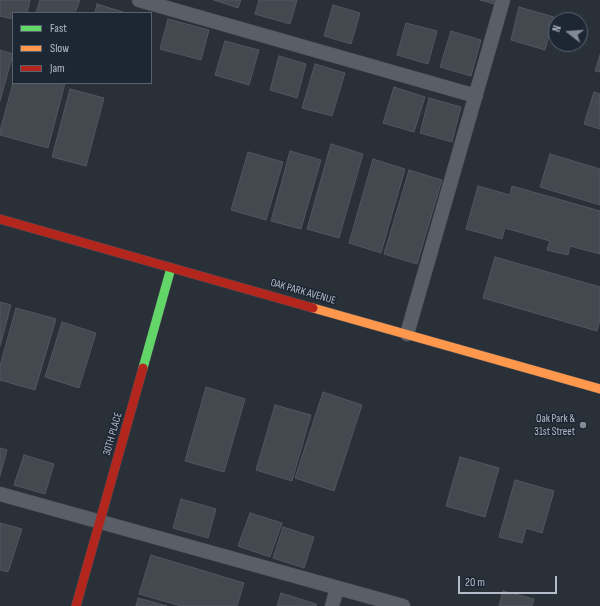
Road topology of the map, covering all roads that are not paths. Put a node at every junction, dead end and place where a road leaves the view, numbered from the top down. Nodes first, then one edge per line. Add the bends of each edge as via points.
1 (138, 0) edge
2 (503, 0) edge
3 (476, 96) junction
4 (0, 219) edge
5 (172, 268) junction
6 (407, 334) junction
7 (600, 389) edge
8 (0, 494) edge
9 (101, 522) junction
10 (337, 588) junction
11 (76, 606) edge
12 (332, 606) edge
13 (403, 606) edge

1 - 3 lane
2 - 3 lane
3 - 6 lane
4 - 5 street, OAK PARK AVENUE
5 - 6 street, OAK PARK AVENUE
5 - 9 street, 30TH PLACE
6 - 7 street, OAK PARK AVENUE
8 - 9 lane
9 - 10 lane
9 - 11 street, 30TH PLACE
10 - 12 lane
10 - 13 lane

